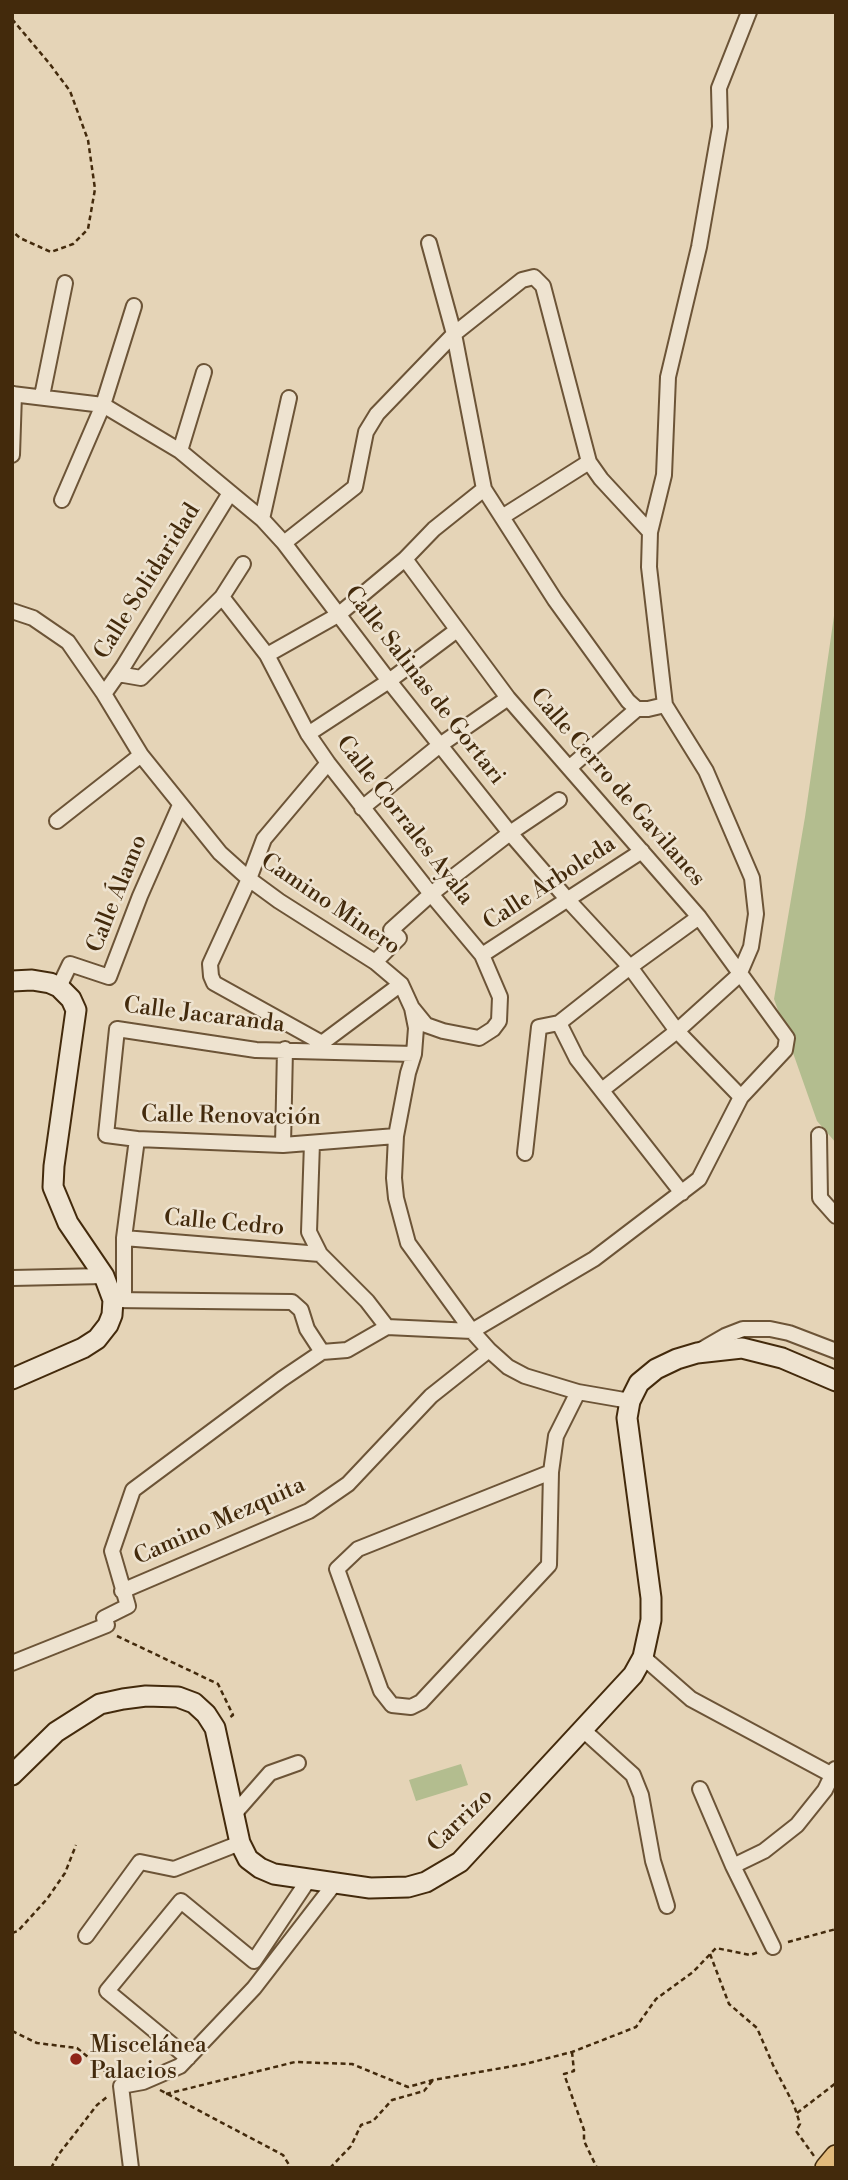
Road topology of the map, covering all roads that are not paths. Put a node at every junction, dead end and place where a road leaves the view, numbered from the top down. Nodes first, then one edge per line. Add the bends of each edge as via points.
1 (749, 12) edge
2 (429, 243) dead end
3 (65, 284) dead end
4 (134, 306) dead end
5 (454, 334) junction
6 (204, 372) dead end
7 (13, 394) edge
8 (42, 396) junction
9 (289, 398) dead end
10 (103, 405) junction
11 (180, 451) junction
12 (12, 455) edge
13 (589, 462) junction
14 (484, 489) junction
15 (230, 493) junction
16 (62, 500) dead end
17 (502, 517) junction
18 (262, 519) junction
19 (650, 532) junction
20 (284, 543) junction
21 (405, 559) junction
22 (243, 564) dead end
23 (222, 597) junction
24 (12, 611) edge
25 (338, 615) junction
26 (457, 630) junction
27 (267, 655) junction
28 (118, 674) junction
29 (389, 681) junction
30 (104, 694) junction
31 (508, 698) junction
32 (665, 705) junction
33 (637, 709) junction
34 (308, 734) junction
35 (440, 745) junction
36 (141, 755) junction
37 (328, 763) junction
38 (569, 768) junction
39 (559, 800) dead end
40 (180, 805) junction
41 (362, 808) junction
42 (57, 821) dead end
43 (510, 832) junction
44 (642, 851) junction
45 (249, 879) junction
46 (431, 894) junction
47 (567, 899) junction
48 (699, 917) junction
49 (482, 955) junction
50 (375, 962) junction
51 (630, 967) junction
52 (739, 975) junction
53 (12, 981) edge
54 (401, 984) junction
55 (59, 987) junction
56 (412, 1008) junction
57 (559, 1023) junction
58 (677, 1031) junction
59 (285, 1049) junction
60 (414, 1055) junction
61 (601, 1090) junction
62 (741, 1097) junction
63 (106, 1135) joint
64 (396, 1136) junction
65 (818, 1136) dead end
66 (137, 1139) junction
67 (312, 1143) junction
68 (283, 1145) junction
69 (525, 1153) dead end
70 (682, 1192) junction
71 (836, 1216) edge
72 (124, 1238) junction
73 (320, 1254) junction
74 (104, 1276) junction
75 (12, 1278) edge
76 (119, 1300) junction
77 (387, 1327) junction
78 (472, 1331) junction
79 (489, 1350) junction
80 (836, 1351) edge
81 (322, 1352) junction
82 (697, 1353) junction
83 (12, 1380) edge
84 (836, 1381) edge
85 (578, 1392) junction
86 (630, 1401) junction
87 (551, 1472) junction
88 (122, 1591) junction
89 (643, 1657) junction
90 (12, 1663) edge
91 (582, 1729) junction
92 (298, 1763) dead end
93 (834, 1774) edge
94 (12, 1775) edge
95 (700, 1788) dead end
96 (234, 1814) junction
97 (240, 1843) junction
98 (733, 1866) junction
99 (309, 1879) junction
100 (335, 1883) junction
101 (667, 1906) dead end
102 (86, 1936) dead end
103 (772, 1947) road end
104 (188, 2057) junction
105 (131, 2168) edge

1 - 19 street via 719,88 720,127 699,247 668,377 664,475
2 - 5 street
3 - 8 street
4 - 10 street
5 - 13 street via 522,280 534,277 543,286
5 - 14 street
5 - 20 street via 377,414 366,432 355,487
6 - 11 street
7 - 8 street, Calle Salinas de Gortari
7 - 12 street
8 - 10 street, Calle Salinas de Gortari
9 - 18 street
10 - 11 street, Calle Salinas de Gortari
10 - 16 street
11 - 15 street, Calle Salinas de Gortari
13 - 17 street
13 - 19 street
14 - 17 street
14 - 21 street via 434,528
15 - 18 street, Calle Salinas de Gortari
15 - 28 street, Calle Solidaridad
17 - 33 street via 555,600
18 - 20 street, Calle Salinas de Gortari
19 - 32 street via 649,567
20 - 25 street, Calle Salinas de Gortari
21 - 25 street
21 - 26 street, Calle Cerro de Gavilanes
22 - 23 street
23 - 27 street, Calle Corrales Ayala
23 - 28 street via 141,678
24 - 30 street, Camino Minero via 33,618 68,642
25 - 27 street
25 - 29 street, Calle Salinas de Gortari
26 - 29 street
26 - 31 street, Calle Cerro de Gavilanes
27 - 34 street, Calle Corrales Ayala
28 - 30 street, Calle Solidaridad
29 - 34 street
29 - 35 street, Calle Salinas de Gortari
30 - 36 street, Camino Minero
31 - 35 street
31 - 38 street, Calle Cerro de Gavilanes
32 - 33 street
32 - 52 street via 706,771 752,878 756,914 751,947
33 - 38 street
34 - 37 street, Calle Corrales Ayala
35 - 41 street
35 - 43 street, Calle Salinas de Gortari
36 - 40 street, Camino Minero
36 - 42 street
37 - 41 street, Calle Corrales Ayala
37 - 45 street via 264,839
38 - 44 street, Calle Cerro de Gavilanes
39 - 43 street
40 - 45 street, Camino Minero
40 - 55 street, Calle Álamo via 109,977 70,964
41 - 46 street, Calle Corrales Ayala
43 - 46 street
43 - 47 street, Calle Salinas de Gortari
44 - 47 street, Calle Arboleda
44 - 48 street, Calle Cerro de Gavilanes
45 - 50 street, Camino Minero
45 - 54 street, Calle Jacaranda via 210,964 214,983 322,1043
46 - 49 street, Calle Corrales Ayala
46 - 50 street via 391,930 399,938
47 - 49 street, Calle Arboleda
47 - 51 street, Calle Salinas de Gortari
48 - 51 street
48 - 52 street, Calle Cerro de Gavilanes
49 - 56 street, Calle Corrales Ayala via 500,997 499,1021 492,1029 480,1038 443,1031 426,1025
50 - 54 street, Camino Minero
51 - 57 street
51 - 58 street, Calle Salinas de Gortari
52 - 58 street
52 - 62 street, Calle Cerro de Gavilanes via 787,1038 785,1050
53 - 55 street via 33,980
54 - 56 street, Camino Minero
55 - 74 street via 76,1010 53,1187 68,1223
56 - 60 street, Camino Minero
57 - 61 street via 577,1059
57 - 69 street via 539,1027
58 - 61 street
58 - 62 street, Calle Salinas de Gortari
59 - 60 street, Calle Jacaranda
59 - 63 street, Calle Jacaranda via 256,1050 117,1029
59 - 68 street
60 - 64 street, Camino Minero
61 - 70 street
62 - 70 street via 699,1179
63 - 66 street, Calle Renovación
64 - 67 street, Calle Renovación
64 - 78 street, Camino Minero via 396,1198 408,1242
65 - 71 street via 820,1198
66 - 68 street, Calle Renovación
66 - 72 street
67 - 68 street, Calle Renovación
67 - 73 street via 309,1232
70 - 78 street via 594,1259
72 - 73 street, Calle Cedro
72 - 76 street
73 - 77 street
74 - 75 street
74 - 76 street
76 - 81 street via 292,1302 301,1310
76 - 83 street via 97,1339
77 - 78 street
77 - 81 street via 347,1350
78 - 79 street, Camino Minero
79 - 85 street, Camino Minero via 525,1376
79 - 88 street, Camino Mezquita via 432,1396 348,1484 309,1511
80 - 82 street via 789,1333 743,1329
81 - 88 street via 133,1490 112,1551
82 - 84 street via 742,1348 763,1352
82 - 86 street via 656,1369 639,1383
85 - 86 street, Camino Minero
85 - 87 street via 556,1436
86 - 89 street, Carrizo via 628,1438 651,1598 652,1619
87 - 87 street via 549,1565 421,1702 411,1707 392,1705 380,1691 337,1569 358,1549
88 - 90 street via 128,1606 104,1618 107,1625
89 - 91 street, Carrizo via 633,1675
89 - 93 street via 691,1699
91 - 100 street, Carrizo via 460,1862 443,1873 398,1888
91 - 101 street via 633,1775
92 - 96 street via 270,1773
93 - 98 street via 797,1825 764,1851
94 - 96 street, Carrizo via 56,1732 100,1704 146,1696 178,1697 206,1713 215,1728
95 - 98 street
96 - 97 street, Carrizo
97 - 99 street, Carrizo via 248,1859 260,1868
97 - 102 street via 174,1869 140,1862
98 - 103 street
99 - 100 street, Carrizo
99 - 104 street via 254,1961 181,1901 107,1992
100 - 104 street via 254,1988
104 - 105 street via 180,2066 121,2086

